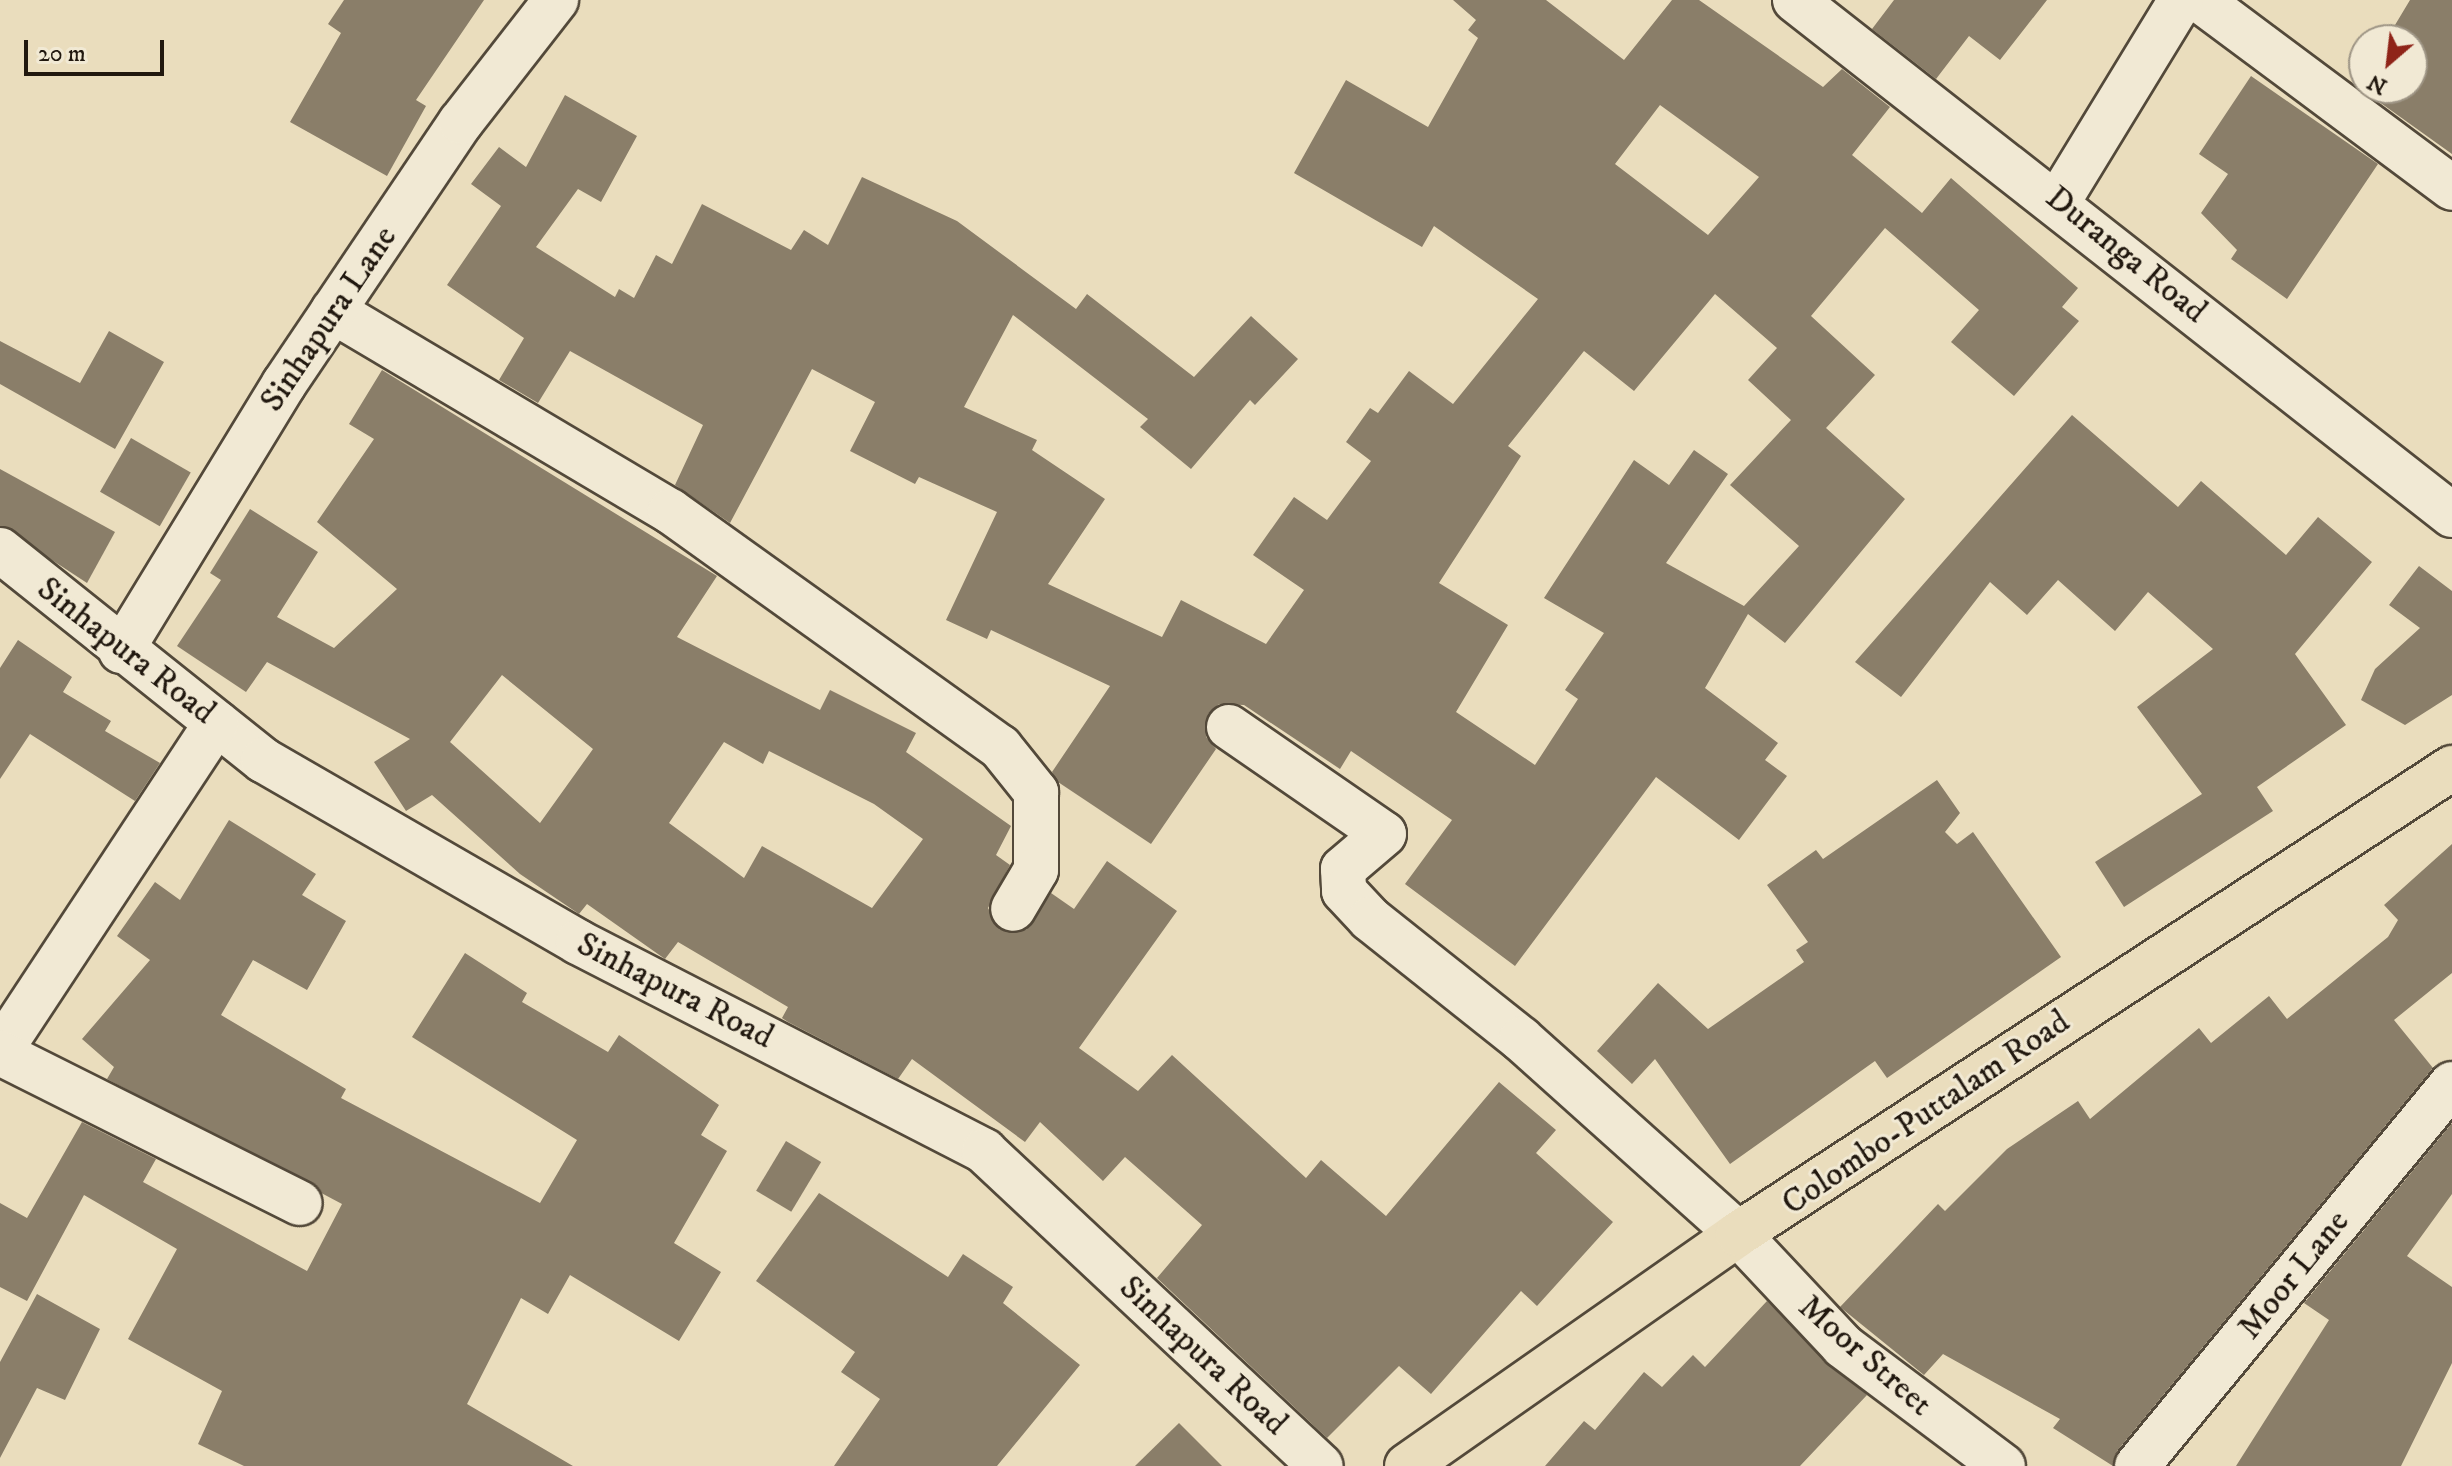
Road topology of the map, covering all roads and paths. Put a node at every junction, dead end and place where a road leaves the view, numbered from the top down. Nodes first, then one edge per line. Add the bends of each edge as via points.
1 (556, 0) edge
2 (1795, 0) edge
3 (2181, 0) edge
4 (2200, 0) edge
5 (2452, 188) edge
6 (2059, 200) junction
7 (333, 311) junction
8 (2452, 515) edge
9 (0, 550) edge
10 (121, 651) junction
11 (216, 723) junction
12 (1229, 727) dead end
13 (2452, 768) edge
14 (1013, 909) dead end
15 (0, 1052) edge
16 (2452, 1084) edge
17 (299, 1203) dead end
18 (1738, 1234) junction
19 (1321, 1466) edge
20 (1407, 1466) edge
21 (2003, 1466) edge
22 (2137, 1466) edge

1 - 7 street, Sinhapura Lane via 461,122
2 - 6 street, Duranga Road
3 - 6 street
4 - 5 street
6 - 8 street, Duranga Road
7 - 10 street, Sinhapura Lane
7 - 14 street via 670,511 1000,747 1036,792 1036,870
9 - 10 street, Sinhapura Road
10 - 11 street, Sinhapura Road
11 - 15 street
11 - 19 street, Sinhapura Road via 263,760 578,942 984,1151
12 - 18 street, Moor Street via 1384,834 1343,869 1344,891 1370,919 1521,1039
13 - 18 highway, Colombo-Puttalam Road
15 - 17 street
16 - 22 street, Moor Lane
18 - 20 highway, Colombo-Puttalam Road
18 - 21 street, Moor Street via 1843,1346

